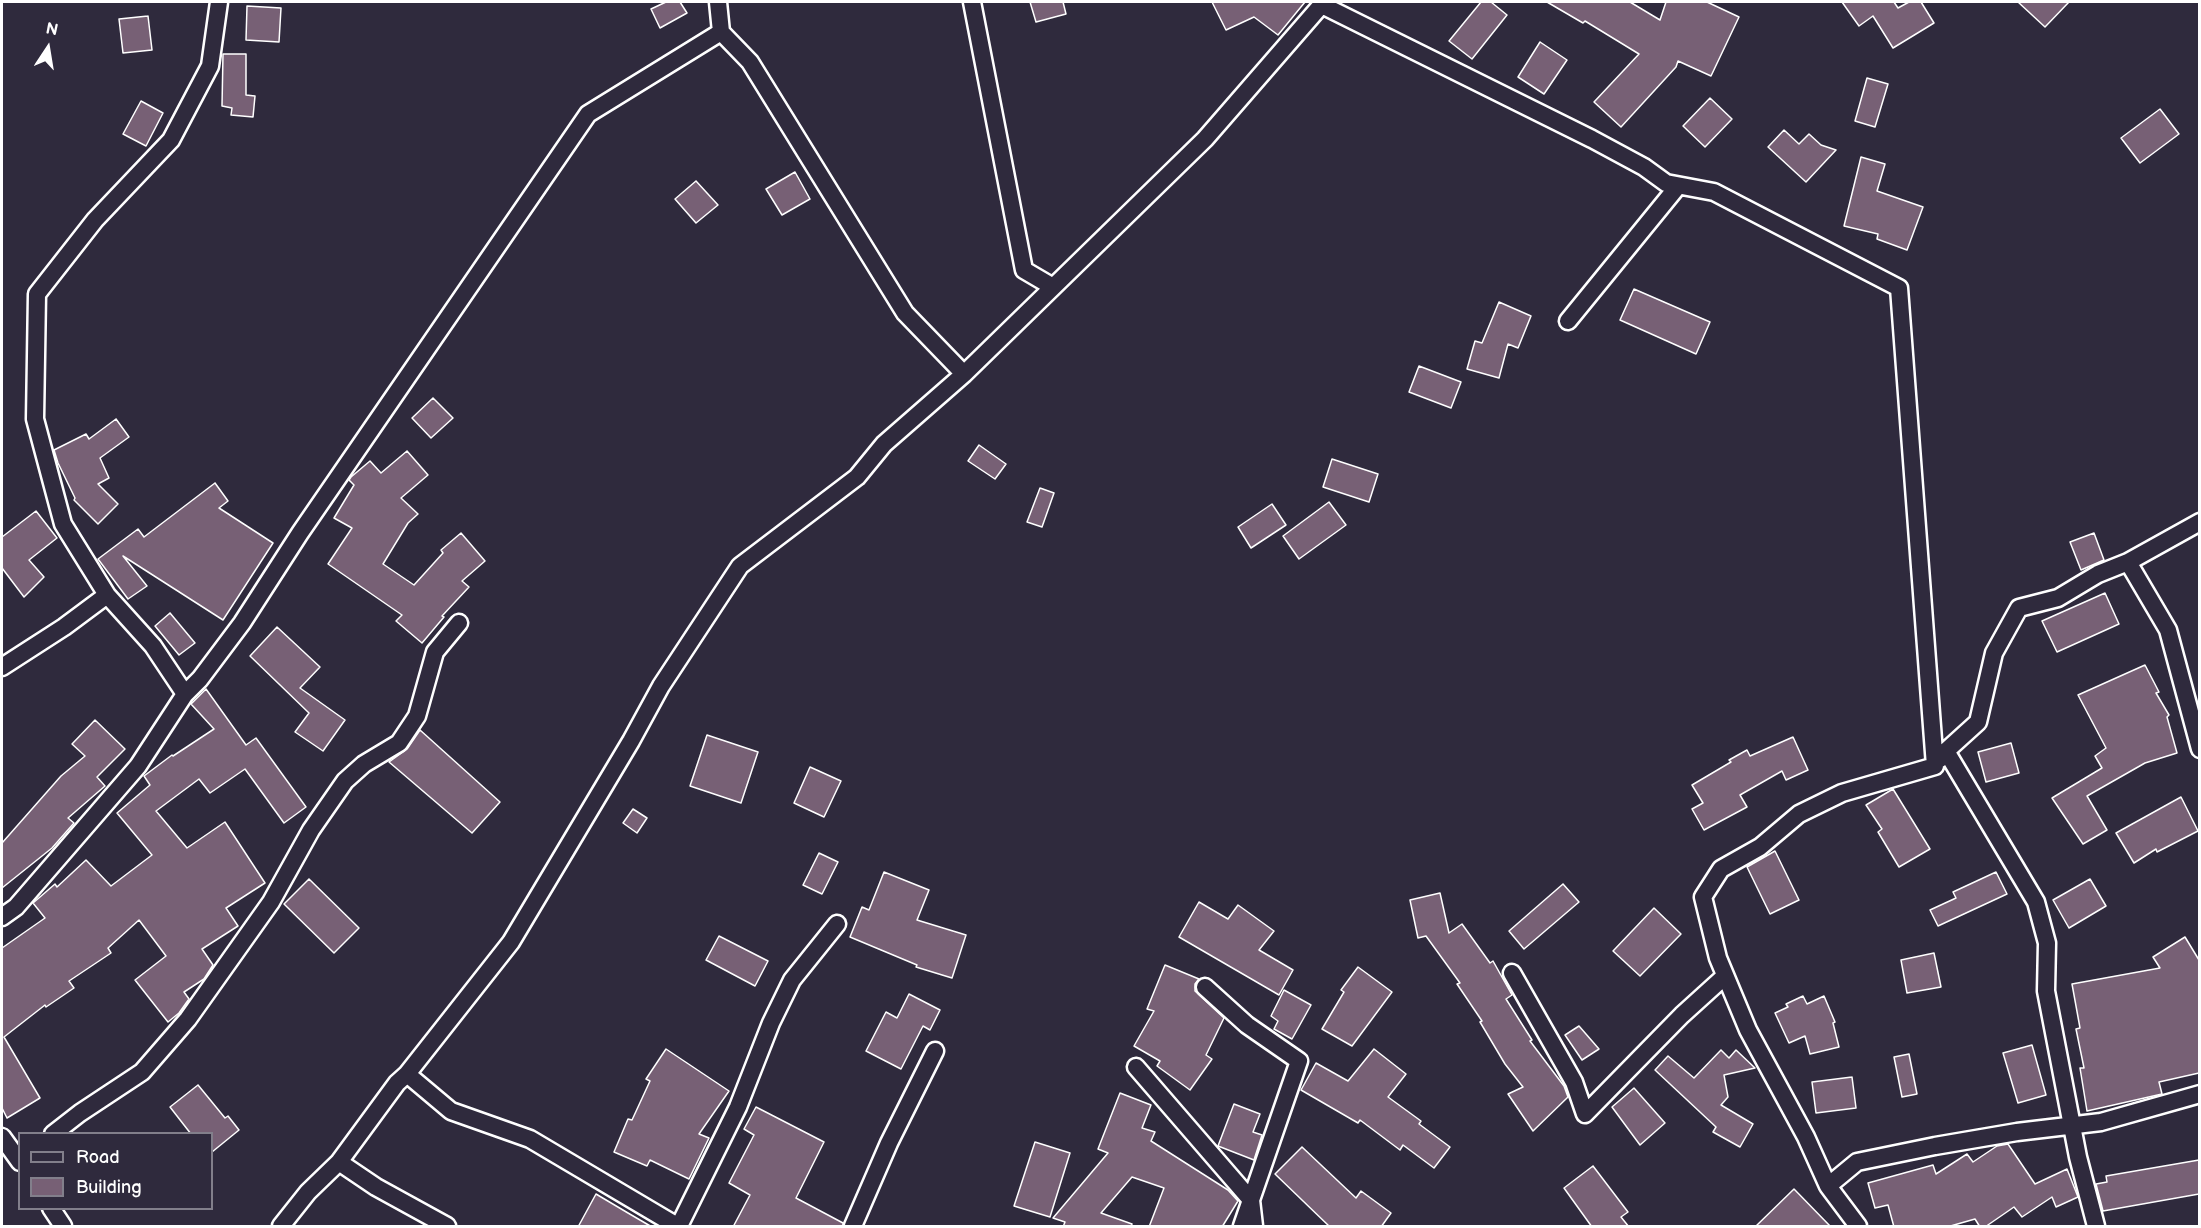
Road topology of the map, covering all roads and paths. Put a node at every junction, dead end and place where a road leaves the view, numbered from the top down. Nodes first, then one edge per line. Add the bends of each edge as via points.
1 (219, 2) edge
2 (718, 2) edge
3 (972, 2) edge
4 (1323, 3) edge
5 (721, 32) junction
6 (1677, 186) junction
7 (1053, 287) junction
8 (1568, 321) dead end
9 (964, 374) junction
10 (2199, 522) edge
11 (2128, 562) junction
12 (107, 595) junction
13 (459, 623) dead end
14 (2, 667) edge
15 (185, 694) junction
16 (2199, 749) edge
17 (1946, 751) junction
18 (1935, 766) junction
19 (2, 917) edge
20 (837, 924) dead end
21 (1512, 973) dead end
22 (1725, 976) junction
23 (1205, 987) dead end
24 (935, 1051) dead end
25 (1136, 1067) dead end
26 (408, 1074) junction
27 (2199, 1094) edge
28 (2072, 1125) junction
29 (56, 1132) edge
30 (2, 1137) edge
31 (18, 1160) edge
32 (339, 1162) junction
33 (1828, 1186) junction
34 (1251, 1200) junction
35 (52, 1210) edge
36 (63, 1227) edge
37 (281, 1227) edge
38 (447, 1227) edge
39 (678, 1227) edge
40 (853, 1227) edge
41 (1242, 1227) edge
42 (1254, 1227) edge
43 (1858, 1227) edge
44 (2096, 1227) edge

1 - 12 street via 210,66 171,140 95,220 37,294 35,419 63,524
2 - 5 street
3 - 7 street via 1024,270
4 - 6 street
4 - 7 street via 1205,139
5 - 9 street via 750,62 905,313
5 - 15 street via 588,114 242,623
6 - 8 street
6 - 18 street via 1714,192 1899,288
7 - 9 street
9 - 26 street via 884,444 857,477 740,566 661,686 511,942
10 - 11 street
11 - 16 street via 2168,630
11 - 17 street via 2098,574 2058,598 2019,608 1994,653 1978,722
12 - 14 street
12 - 15 street via 153,646
13 - 29 street via 435,652 417,716 399,743 345,781 311,830 271,902 188,1019 142,1072
15 - 19 street via 138,766 16,907
17 - 18 street
17 - 28 street via 2036,902 2047,943 2046,991
18 - 22 street via 1842,793 1799,814 1760,847 1720,869 1703,897
20 - 39 street via 792,980 738,1107
21 - 22 street via 1574,1082 1585,1114
22 - 33 street via 1748,1030
23 - 34 street via 1247,1025 1299,1061
24 - 40 street
25 - 34 street
26 - 32 street via 397,1083
26 - 39 street via 451,1111 530,1139
27 - 28 street via 2102,1122
28 - 33 street via 1857,1162
28 - 44 street
30 - 31 street
32 - 37 street via 308,1192
32 - 38 street
33 - 43 street
34 - 41 street
34 - 42 street
35 - 36 street

